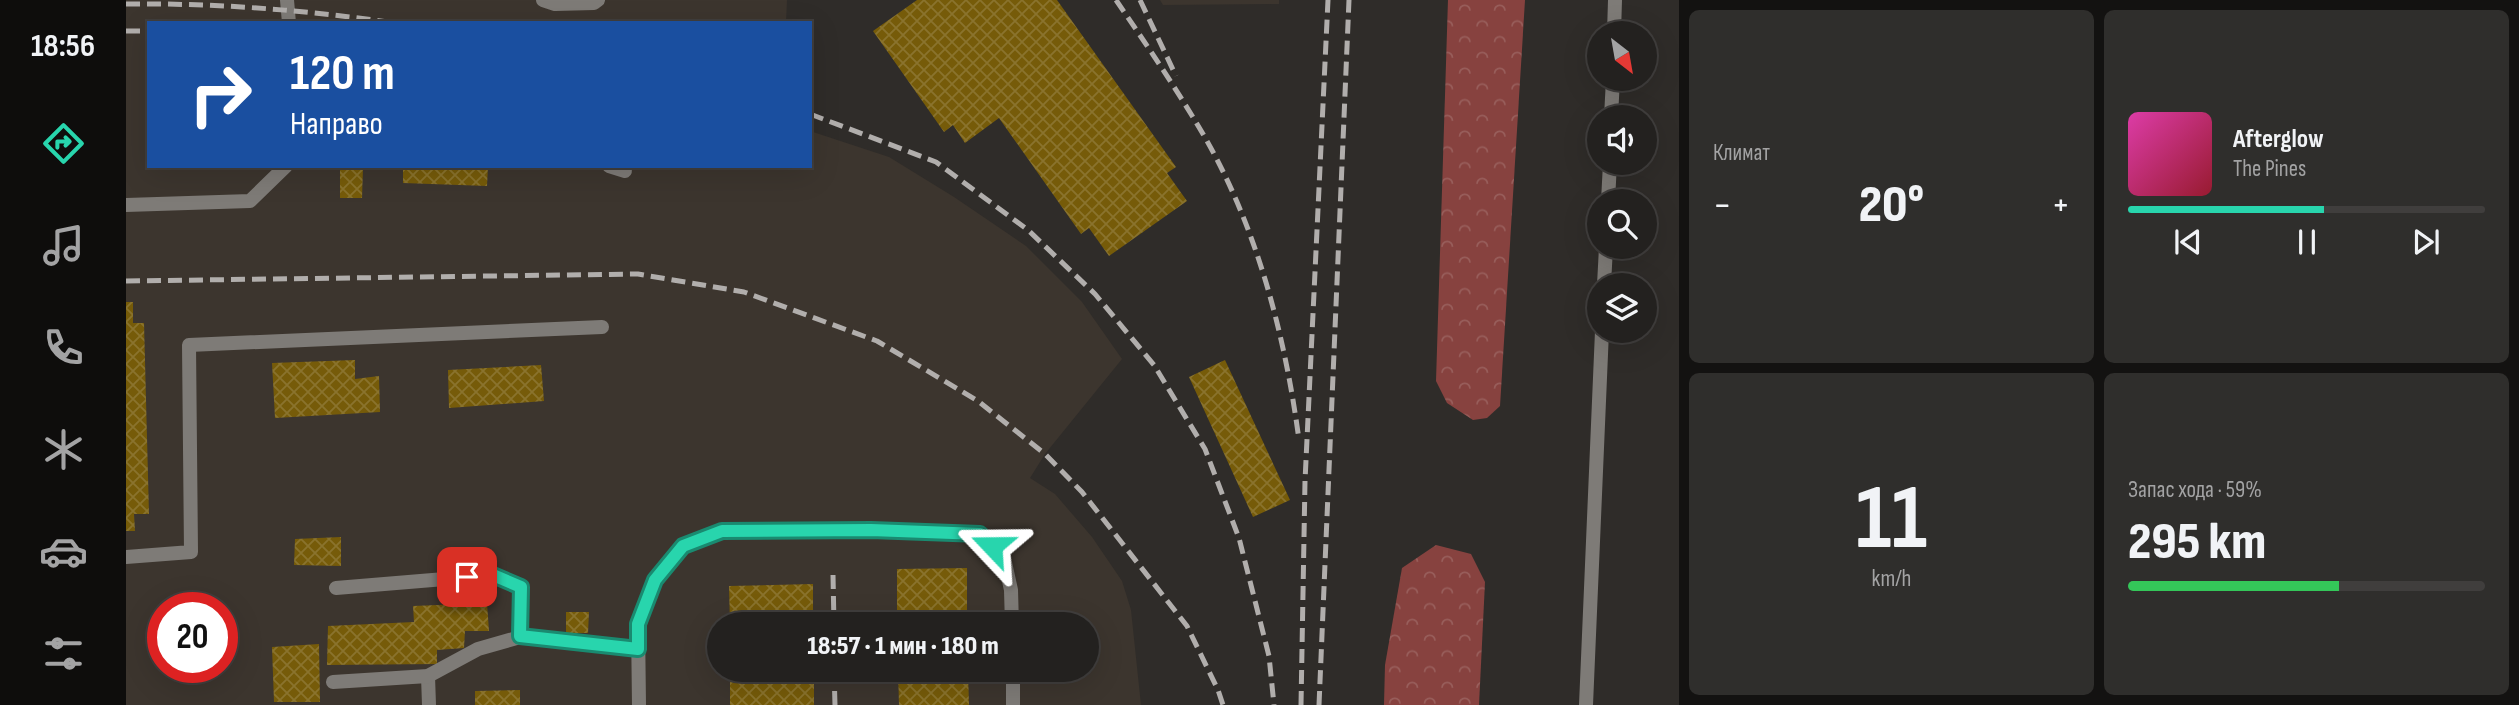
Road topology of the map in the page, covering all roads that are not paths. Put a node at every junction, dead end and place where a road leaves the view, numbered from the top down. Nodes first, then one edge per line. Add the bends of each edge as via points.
1 (287, 0) edge
2 (542, 0) edge
3 (598, 0) edge
4 (1615, 0) edge
5 (289, 21) edge
6 (1614, 21) edge
7 (284, 168) edge
8 (615, 168) edge
9 (625, 171) dead end
10 (126, 205) edge
11 (602, 327) dead end
12 (1602, 343) edge
13 (126, 557) edge
14 (336, 588) dead end
15 (1012, 612) edge
16 (520, 636) junction
17 (638, 649) junction
18 (428, 676) junction
19 (333, 682) dead end
20 (1013, 682) edge
21 (429, 705) edge
22 (639, 705) edge
23 (1013, 705) edge
24 (1587, 705) edge

1 - 5 lane
2 - 3 lane via 555,4
4 - 6 lane
7 - 10 lane via 250,201
8 - 9 lane
11 - 13 lane via 189,345 191,552
12 - 24 lane
14 - 16 lane via 493,575 521,587
15 - 17 lane via 1004,558 980,534 722,531 683,546 655,580 638,624
16 - 17 lane
16 - 18 lane via 478,649
17 - 22 lane
18 - 19 lane
18 - 21 lane
20 - 23 lane

